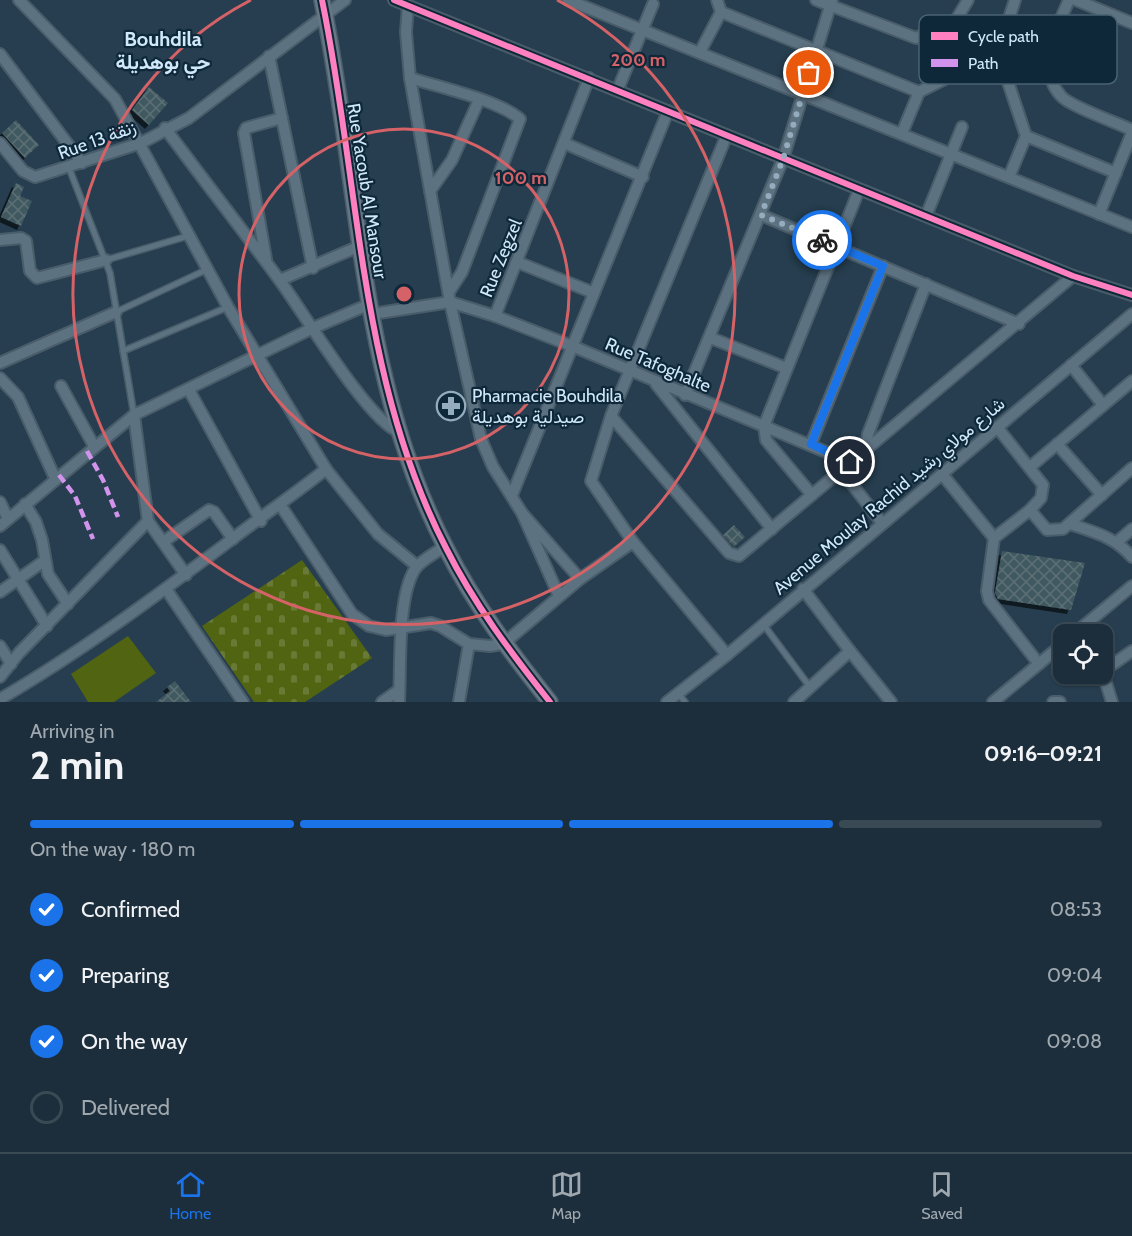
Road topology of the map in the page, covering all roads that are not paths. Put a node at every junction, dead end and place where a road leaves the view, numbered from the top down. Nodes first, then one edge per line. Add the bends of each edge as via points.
1 (19, 0) edge
2 (322, 0) edge
3 (345, 0) edge
4 (394, 0) edge
5 (568, 0) edge
6 (601, 0) edge
7 (717, 0) edge
8 (816, 0) edge
9 (968, 0) edge
10 (1015, 0) edge
11 (1070, 0) edge
12 (1076, 0) edge
13 (831, 3) edge
14 (652, 4) dead end
15 (408, 5) junction
16 (596, 12) junction
17 (721, 12) junction
18 (959, 15) edge
19 (1010, 15) edge
20 (1064, 15) edge
21 (1113, 15) edge
22 (326, 16) junction
23 (1117, 17) edge
24 (1132, 23) edge
25 (643, 29) junction
26 (919, 37) edge
27 (700, 52) junction
28 (816, 52) junction
29 (0, 54) edge
30 (270, 56) junction
31 (410, 78) junction
32 (589, 78) junction
33 (934, 84) edge
34 (1009, 84) edge
35 (1055, 84) edge
36 (618, 89) junction
37 (918, 92) junction
38 (803, 94) junction
39 (479, 100) junction
40 (668, 111) junction
41 (282, 118) junction
42 (962, 126) dead end
43 (165, 128) junction
44 (1132, 131) edge
45 (902, 133) junction
46 (726, 136) junction
47 (1026, 136) junction
48 (0, 143) edge
49 (141, 143) junction
50 (564, 143) junction
51 (951, 153) junction
52 (783, 159) junction
53 (82, 163) junction
54 (69, 168) junction
55 (1116, 173) junction
56 (643, 177) junction
57 (1009, 177) junction
58 (859, 190) junction
59 (430, 191) junction
60 (1099, 214) junction
61 (761, 215) junction
62 (926, 216) junction
63 (1132, 227) edge
64 (188, 236) junction
65 (0, 240) edge
66 (836, 245) junction
67 (360, 246) junction
68 (106, 260) junction
69 (517, 262) junction
70 (267, 263) junction
71 (883, 266) junction
72 (313, 268) junction
73 (208, 269) junction
74 (1073, 276) junction
75 (279, 280) junction
76 (926, 284) junction
77 (594, 293) junction
78 (1132, 295) edge
79 (450, 297) junction
80 (228, 307) junction
81 (371, 309) junction
82 (116, 312) junction
83 (1132, 314) edge
84 (495, 316) junction
85 (1019, 324) junction
86 (313, 328) junction
87 (711, 338) junction
88 (572, 346) junction
89 (123, 351) junction
90 (259, 357) junction
91 (0, 363) edge
92 (1071, 365) junction
93 (786, 368) junction
94 (630, 371) junction
95 (0, 378) edge
96 (1132, 381) edge
97 (654, 382) junction
98 (61, 386) dead end
99 (189, 390) junction
100 (685, 395) junction
101 (1103, 405) junction
102 (134, 415) junction
103 (611, 416) junction
104 (764, 426) junction
105 (997, 427) junction
106 (399, 432) junction
107 (811, 444) junction
108 (1057, 444) junction
109 (94, 446) junction
110 (866, 449) junction
111 (850, 462) junction
112 (1030, 467) junction
113 (326, 469) junction
114 (1132, 469) edge
115 (841, 470) junction
116 (942, 474) junction
117 (55, 478) junction
118 (512, 495) junction
119 (812, 495) junction
120 (1102, 495) junction
121 (0, 502) edge
122 (25, 504) junction
123 (280, 506) junction
124 (1030, 510) junction
125 (522, 513) junction
126 (261, 520) junction
127 (148, 521) junction
128 (4, 523) edge
129 (882, 523) junction
130 (1070, 524) junction
131 (772, 529) junction
132 (1132, 529) edge
133 (994, 538) junction
134 (233, 539) junction
135 (163, 542) junction
136 (633, 542) junction
137 (1117, 542) junction
138 (445, 546) junction
139 (0, 550) edge
140 (1132, 557) edge
141 (44, 561) junction
142 (417, 566) junction
143 (186, 575) junction
144 (17, 579) junction
145 (580, 579) junction
146 (1132, 586) edge
147 (166, 589) junction
148 (803, 590) junction
149 (0, 592) edge
150 (559, 596) junction
151 (68, 604) junction
152 (763, 624) junction
153 (1093, 624) edge
154 (46, 626) junction
155 (402, 629) junction
156 (470, 644) junction
157 (503, 644) junction
158 (0, 646) edge
159 (850, 651) junction
160 (1132, 651) edge
161 (1053, 652) edge
162 (726, 655) junction
163 (1113, 663) edge
164 (11, 664) junction
165 (1039, 664) junction
166 (0, 677) edge
167 (1107, 684) edge
168 (810, 687) junction
169 (399, 690) junction
170 (682, 698) edge
171 (0, 699) edge
172 (243, 702) edge
173 (382, 702) edge
174 (399, 702) edge
175 (459, 702) edge
176 (550, 702) edge
177 (667, 702) edge
178 (794, 702) edge
179 (891, 702) edge
180 (993, 702) edge
181 (1053, 702) edge
182 (1060, 702) edge
183 (1112, 702) edge

1 - 49 street via 115,99
2 - 22 street, Rue Yacoub Al Mansour
3 - 22 street, Rue 13 زنقة
4 - 15 street
5 - 16 street
6 - 16 street
7 - 17 street
8 - 13 street
9 - 18 street
10 - 19 street
11 - 20 street
12 - 21 street
13 - 26 street
13 - 28 street
14 - 25 street
15 - 31 street via 405,32
15 - 32 street
16 - 25 street
17 - 27 street
17 - 28 street
22 - 30 street, Rue 13 زنقة
22 - 67 street, Rue Yacoub Al Mansour
23 - 24 street
25 - 27 street
25 - 36 street
27 - 38 street
28 - 37 street
28 - 38 street
29 - 53 street
30 - 41 street
30 - 43 street, Rue 13 زنقة via 189,118
31 - 39 street
31 - 59 street
32 - 36 street
32 - 50 street, Rue Zegzel
33 - 37 street
34 - 47 street
35 - 44 street via 1061,96
36 - 40 street
37 - 45 street
38 - 45 street
38 - 52 street
39 - 59 street via 452,160
39 - 79 street via 514,114 520,119 520,126
40 - 46 street
40 - 56 street
41 - 70 street via 246,128 244,133
41 - 72 street
42 - 51 street
43 - 49 street, Rue 13 زنقة
43 - 70 street
44 - 55 street
45 - 51 street
46 - 52 street
46 - 94 street
47 - 55 street
47 - 57 street
48 - 54 street, Rue 13 زنقة via 29,176 41,177
49 - 53 street, Rue 13 زنقة
49 - 64 street
50 - 56 street
50 - 69 street, Rue Zegzel
51 - 57 street
51 - 62 street
52 - 58 street
52 - 61 street
53 - 54 street, Rue 13 زنقة
54 - 68 lane
55 - 60 street
56 - 77 street
57 - 60 street
58 - 62 street
58 - 66 street
59 - 79 street
60 - 63 street
61 - 66 street
61 - 87 street
62 - 74 street
64 - 68 lane
64 - 73 street
65 - 68 street via 26,241 30,271 37,278
66 - 71 street
66 - 93 street
67 - 72 street
67 - 81 street, Rue Yacoub Al Mansour
68 - 82 lane
69 - 77 street
69 - 84 street, Rue Zegzel
70 - 75 street
71 - 76 street
71 - 107 street
72 - 75 street
73 - 80 street
73 - 82 lane
74 - 78 street
74 - 85 street
75 - 86 street
76 - 85 street
76 - 110 street via 868,434
77 - 88 street
79 - 81 street
79 - 84 street, Rue Tafoghalte
79 - 118 street via 481,439 493,467
80 - 89 lane
80 - 90 street
81 - 86 street
81 - 106 street, Rue Yacoub Al Mansour
82 - 89 lane
82 - 91 street
83 - 92 street, Avenue Moulay Rachid شارع مولاي رشيد
84 - 88 street, Rue Tafoghalte
85 - 110 street
86 - 90 street
86 - 106 street via 378,417
87 - 93 street
87 - 100 street
88 - 94 street, Rue Tafoghalte
88 - 118 street
89 - 102 lane
90 - 99 street
90 - 113 street
92 - 101 street
92 - 105 street, Avenue Moulay Rachid شارع مولاي رشيد
93 - 104 street
94 - 97 street, Rue Tafoghalte
94 - 103 street
95 - 117 street via 18,397
96 - 101 street
97 - 100 street, Rue Tafoghalte
97 - 131 street
98 - 109 street
99 - 102 street
99 - 126 street
100 - 104 street, Rue Tafoghalte
101 - 108 street
102 - 109 street
102 - 127 street
103 - 131 street via 729,553 739,556
103 - 136 street via 591,481
104 - 107 street, Rue Tafoghalte
104 - 119 street via 766,440
105 - 112 street
105 - 116 street, Avenue Moulay Rachid شارع مولاي رشيد
106 - 138 street, Rue Yacoub Al Mansour
107 - 111 street, Rue Tafoghalte
108 - 112 street
108 - 120 street
109 - 117 street
110 - 111 street
111 - 115 street
112 - 124 street via 1044,489
113 - 123 street
113 - 142 street via 378,534
114 - 120 street
115 - 119 street
115 - 129 street
116 - 129 street, Avenue Moulay Rachid شارع مولاي رشيد
116 - 133 street
117 - 122 street
118 - 125 street
119 - 131 street
120 - 130 street
121 - 128 street
122 - 128 street
122 - 141 street via 36,522
123 - 126 street
123 - 155 street via 352,614 369,626
124 - 130 street via 1052,532
124 - 133 street
125 - 145 street
125 - 150 street
126 - 134 street
127 - 135 street
127 - 151 street
129 - 148 street, Avenue Moulay Rachid شارع مولاي رشيد
130 - 137 street
132 - 137 street
133 - 165 street via 989,600
134 - 135 street via 209,510
134 - 143 street
135 - 143 street
136 - 145 street
136 - 162 street
137 - 140 street
138 - 142 street
138 - 157 street, Rue Yacoub Al Mansour
139 - 144 street
141 - 144 street
141 - 151 street
142 - 155 street via 408,581
143 - 147 street
144 - 149 street
144 - 154 street
145 - 150 street
146 - 153 street
147 - 171 street
147 - 172 street
148 - 152 street, Avenue Moulay Rachid شارع مولاي رشيد
148 - 159 street
150 - 157 street
151 - 154 street
152 - 162 street, Avenue Moulay Rachid شارع مولاي رشيد
152 - 168 lane
154 - 164 street
155 - 156 street via 431,623
155 - 169 street
156 - 157 street
156 - 175 street
157 - 176 street, Rue Yacoub Al Mansour
158 - 164 street
159 - 168 street
159 - 179 street
160 - 163 street
161 - 165 street
162 - 170 street, Avenue Moulay Rachid شارع مولاي رشيد
164 - 166 street
165 - 180 street
167 - 183 street
168 - 178 street
169 - 173 street
169 - 174 street
170 - 177 street, Avenue Moulay Rachid شارع مولاي رشيد
181 - 182 street

